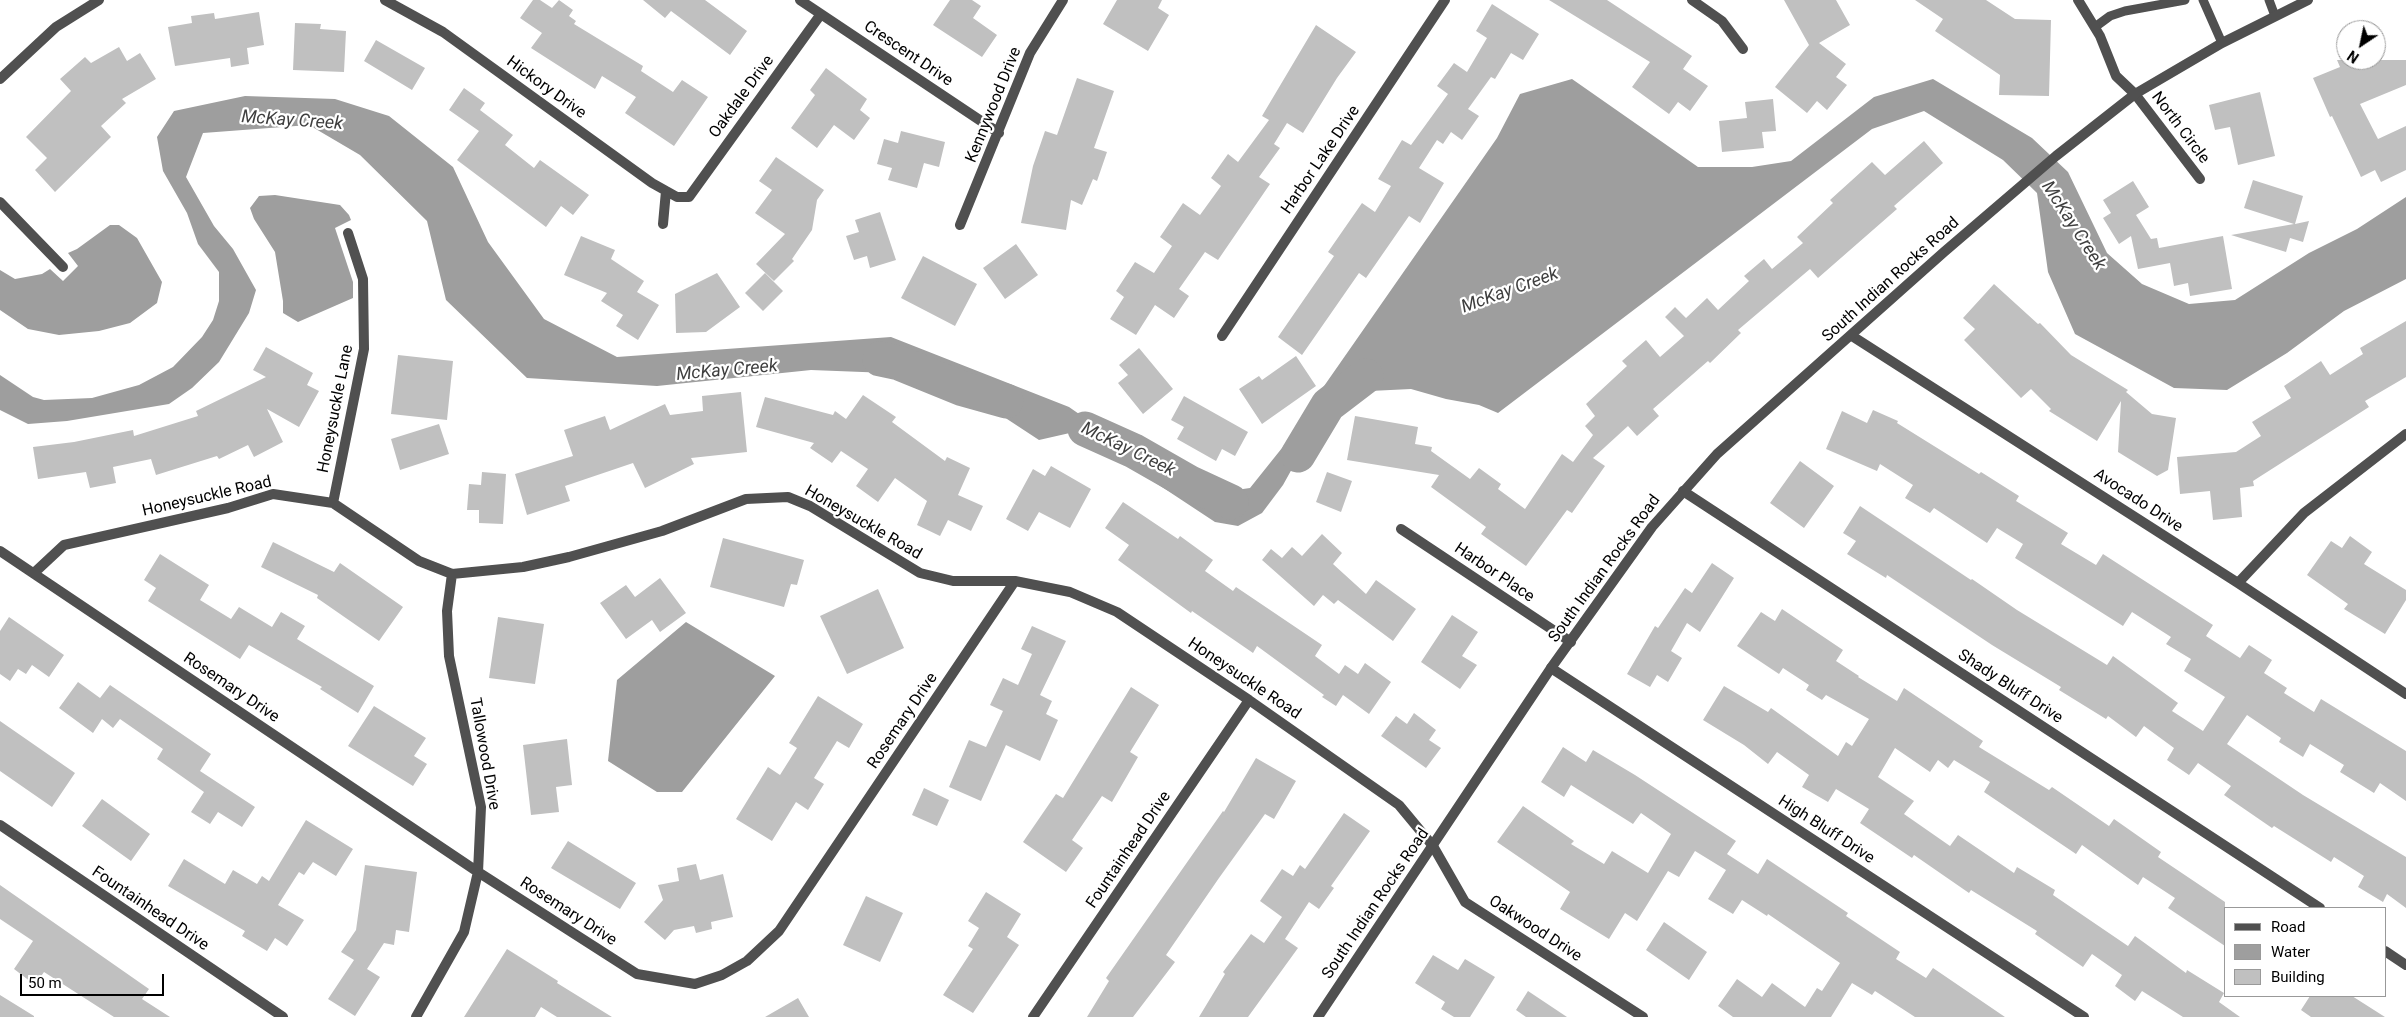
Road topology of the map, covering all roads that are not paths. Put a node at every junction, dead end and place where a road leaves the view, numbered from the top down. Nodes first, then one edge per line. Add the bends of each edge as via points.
1 (99, 0) edge
2 (385, 0) edge
3 (800, 0) edge
4 (1063, 0) edge
5 (1445, 0) edge
6 (1692, 0) edge
7 (2078, 0) edge
8 (2185, 0) edge
9 (2203, 0) edge
10 (2270, 0) edge
11 (2308, 0) edge
12 (820, 14) junction
13 (2275, 16) junction
14 (2095, 27) junction
15 (2222, 43) junction
16 (1743, 49) dead end
17 (0, 79) edge
18 (2135, 94) junction
19 (999, 133) junction
20 (2200, 179) dead end
21 (666, 191) junction
22 (689, 197) joint
23 (0, 202) edge
24 (663, 224) dead end
25 (960, 225) dead end
26 (348, 233) dead end
27 (63, 267) dead end
28 (1222, 336) dead end
29 (1852, 336) junction
30 (2406, 434) edge
31 (1683, 491) junction
32 (334, 503) junction
33 (1401, 529) dead end
34 (0, 551) edge
35 (34, 573) junction
36 (452, 574) junction
37 (1015, 582) junction
38 (2238, 583) junction
39 (1570, 642) junction
40 (1551, 668) junction
41 (2406, 694) edge
42 (1249, 700) junction
43 (0, 825) edge
44 (1433, 846) junction
45 (478, 872) junction
46 (2318, 907) edge
47 (2386, 952) edge
48 (2406, 965) edge
49 (283, 1017) edge
50 (416, 1017) edge
51 (1033, 1017) edge
52 (1318, 1017) edge
53 (1643, 1017) edge
54 (2084, 1017) edge

1 - 17 street via 56,27
2 - 21 street, Hickory Drive via 443,32
3 - 12 street, Crescent Drive
4 - 19 street, Kennywood Drive via 1030,53
5 - 28 street, Harbor Lake Drive
6 - 16 street via 1722,20
7 - 14 street
8 - 14 lane via 2125,11 2110,16
9 - 15 lane
10 - 13 lane
11 - 13 street, South Indian Rocks Road
12 - 19 street, Crescent Drive
12 - 22 street, Oakdale Drive
13 - 15 street, South Indian Rocks Road
14 - 18 street via 2116,76
15 - 18 street, South Indian Rocks Road
18 - 20 street, North Circle
18 - 29 street, South Indian Rocks Road via 2056,156
19 - 25 street, Kennywood Drive
21 - 22 street, Hickory Drive via 677,197
21 - 24 street
23 - 27 street
26 - 32 street, Honeysuckle Lane via 363,279 364,349
29 - 31 street, South Indian Rocks Road via 1717,454
29 - 38 street, Avocado Drive
30 - 38 street via 2304,513
31 - 39 street, South Indian Rocks Road via 1652,527
31 - 46 street, Shady Bluff Drive
32 - 35 street, Honeysuckle Road via 273,494 228,508 64,545
32 - 36 street, Honeysuckle Road via 419,561
33 - 39 street, Harbor Place
34 - 35 street, Rosemary Drive
35 - 45 street, Rosemary Drive
36 - 37 street, Honeysuckle Road via 523,567 569,557 662,531 746,499 788,497 810,506 920,572 954,581
36 - 45 street, Tallowood Drive via 446,611 449,656 481,807
37 - 42 street, Honeysuckle Road via 1070,592 1117,612
37 - 45 street, Rosemary Drive via 779,931 747,961 722,976 695,984 637,974
38 - 41 street, Avocado Drive
39 - 40 street, South Indian Rocks Road
40 - 44 street, South Indian Rocks Road
40 - 54 street, High Bluff Drive
42 - 44 street, Honeysuckle Road via 1398,805
42 - 51 street, Fountainhead Drive
43 - 49 street, Fountainhead Drive
44 - 52 street, South Indian Rocks Road
44 - 53 street, Oakwood Drive via 1465,902
45 - 50 street, Tallowood Drive via 464,932
47 - 48 street

